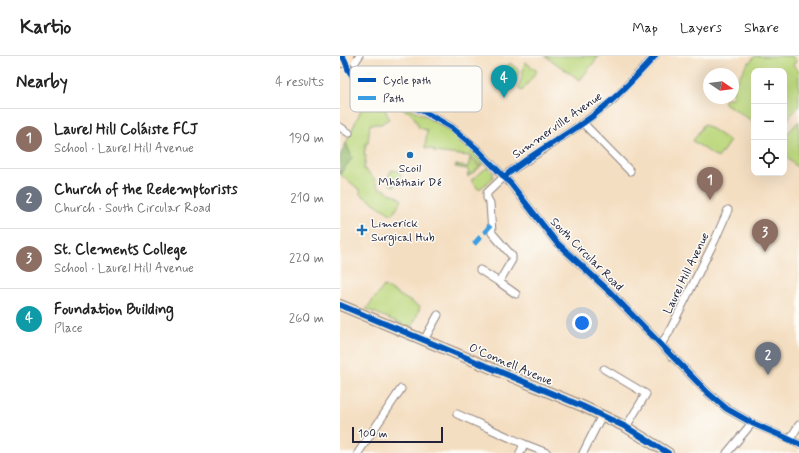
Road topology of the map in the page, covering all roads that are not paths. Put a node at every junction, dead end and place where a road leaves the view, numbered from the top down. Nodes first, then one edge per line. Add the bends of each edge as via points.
1 (655, 56) edge
2 (350, 60) edge
3 (350, 73) edge
4 (425, 112) edge
5 (583, 123) junction
6 (340, 127) edge
7 (349, 133) dead end
8 (630, 171) dead end
9 (504, 177) junction
10 (728, 210) dead end
11 (480, 270) dead end
12 (499, 282) junction
13 (516, 294) dead end
14 (340, 305) edge
15 (438, 315) dead end
16 (424, 340) junction
17 (661, 344) junction
18 (604, 369) dead end
19 (401, 389) dead end
20 (457, 414) dead end
21 (602, 415) junction
22 (752, 424) junction
23 (799, 425) edge
24 (626, 428) junction
25 (790, 439) junction
26 (524, 444) junction
27 (799, 444) edge
28 (358, 453) edge
29 (520, 453) edge
30 (547, 453) edge
31 (583, 453) edge
32 (668, 453) edge
33 (727, 453) edge

1 - 5 street, Summerville Avenue via 612,101
2 - 3 street, South Circular Road
4 - 9 street, South Circular Road via 451,127 483,154
5 - 8 street
5 - 9 street, Summerville Avenue
6 - 7 street
9 - 12 street, Summerville Avenue via 487,193 492,233 512,256
9 - 17 street, South Circular Road via 556,242
10 - 17 street, Laurel Hill Avenue
11 - 12 street
12 - 13 street
14 - 16 main road, O'Connell Avenue
15 - 16 street
16 - 21 main road, O'Connell Avenue
17 - 22 street, South Circular Road via 708,393 728,410
18 - 24 street via 646,394
19 - 28 street
20 - 26 street
21 - 24 main road, O'Connell Avenue
21 - 31 street
22 - 25 street, South Circular Road
22 - 33 street
23 - 25 street
24 - 32 main road, O'Connell Avenue
25 - 27 street, South Circular Road
26 - 29 street
26 - 30 street

